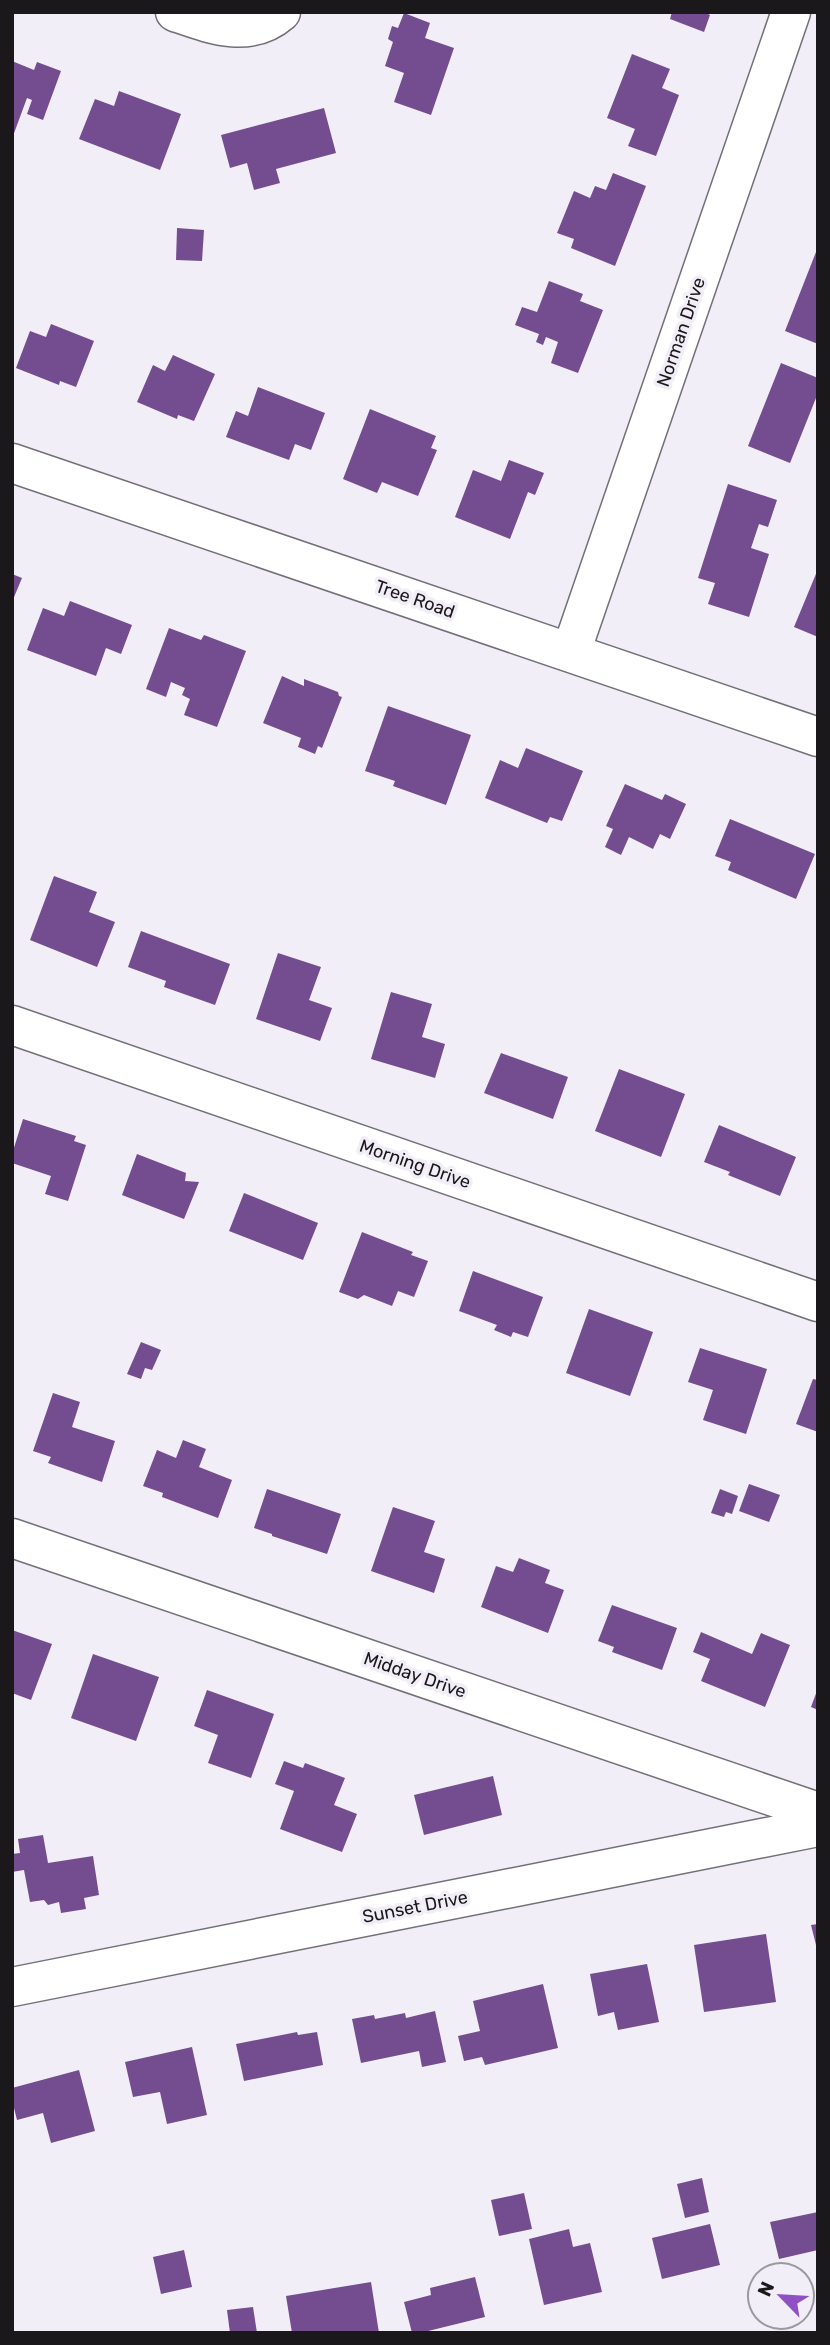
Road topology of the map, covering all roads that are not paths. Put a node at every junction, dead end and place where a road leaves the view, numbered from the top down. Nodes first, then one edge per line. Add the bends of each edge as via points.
1 (175, 12) edge
2 (281, 12) edge
3 (791, 12) edge
4 (12, 463) edge
5 (571, 652) junction
6 (818, 737) edge
7 (12, 1025) edge
8 (818, 1302) edge
9 (12, 1538) edge
10 (818, 1812) edge
11 (818, 1827) edge
12 (12, 1987) edge

1 - 2 street via 239,28 260,26
3 - 5 street, Norman Drive
4 - 5 street, Tree Road
5 - 6 street, Tree Road
7 - 8 street, Morning Drive
9 - 10 street, Midday Drive
11 - 12 street, Sunset Drive

